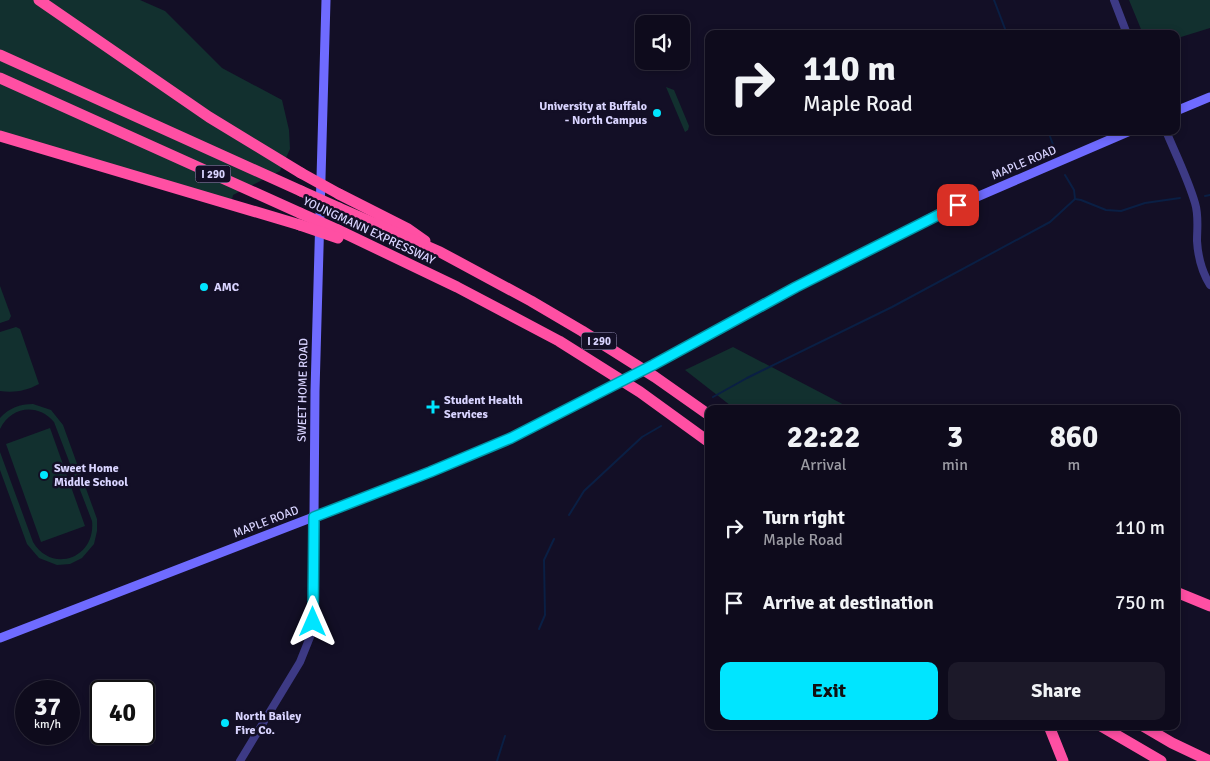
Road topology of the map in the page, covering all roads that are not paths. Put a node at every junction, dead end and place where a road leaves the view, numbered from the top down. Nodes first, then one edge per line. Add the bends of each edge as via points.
1 (39, 0) edge
2 (326, 0) edge
3 (1114, 0) edge
4 (1125, 30) edge
5 (0, 55) edge
6 (0, 78) edge
7 (1210, 97) edge
8 (1180, 110) edge
9 (1121, 135) edge
10 (1168, 135) edge
11 (0, 136) edge
12 (338, 234) junction
13 (440, 252) junction
14 (1210, 285) edge
15 (705, 412) edge
16 (705, 439) edge
17 (314, 517) junction
18 (1180, 588) edge
19 (1180, 594) edge
20 (1210, 600) edge
21 (1210, 606) edge
22 (0, 638) edge
23 (1051, 730) edge
24 (1108, 730) edge
25 (1150, 730) edge
26 (1157, 730) edge
27 (1172, 743) junction
28 (240, 761) edge
29 (1063, 761) edge
30 (1161, 761) edge
31 (1210, 761) edge

1 - 13 highway, bridge via 209,117 301,173 408,229
2 - 17 main road, SWEET HOME ROAD
3 - 4 street
5 - 13 highway, YOUNGMANN EXPRESSWAY / I 290, bridge
6 - 12 highway, YOUNGMANN EXPRESSWAY / I 290, bridge via 300,213
7 - 8 main road
9 - 17 main road, MAPLE ROAD, bridge via 942,212 511,438
10 - 14 street via 1195,204 1199,259
11 - 12 highway, bridge
12 - 16 highway, YOUNGMANN EXPRESSWAY / I 290 via 388,253 576,352 640,392
13 - 15 highway, YOUNGMANN EXPRESSWAY / I 290 via 582,331
17 - 22 main road, MAPLE ROAD
17 - 28 street, SWEET HOME ROAD via 313,622 310,636 300,662
18 - 20 highway
19 - 21 highway
23 - 29 highway
24 - 30 highway
25 - 27 highway
26 - 27 highway
27 - 31 highway

